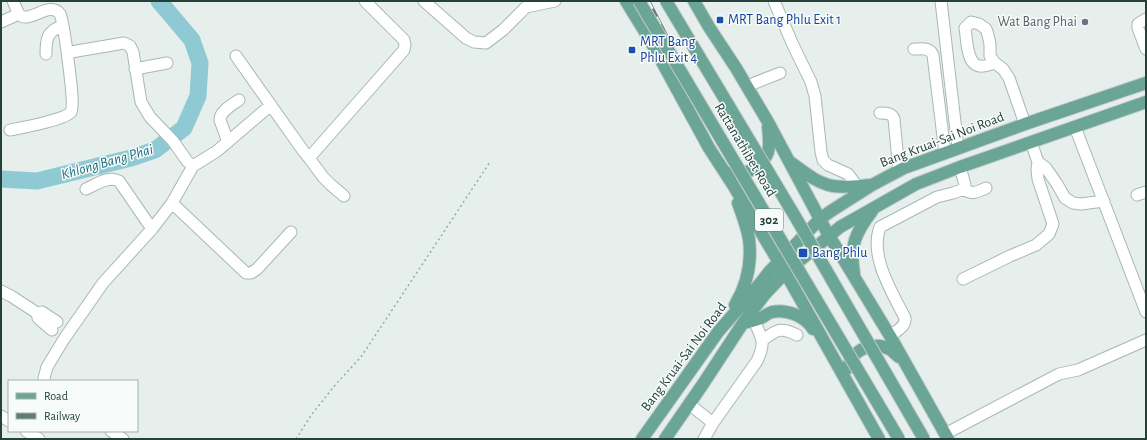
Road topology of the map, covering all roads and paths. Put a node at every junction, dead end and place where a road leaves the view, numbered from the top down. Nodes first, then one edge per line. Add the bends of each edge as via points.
1 (13, 1) edge
2 (365, 1) edge
3 (424, 1) edge
4 (555, 1) edge
5 (626, 1) edge
6 (639, 1) edge
7 (666, 1) edge
8 (694, 1) edge
9 (774, 1) edge
10 (941, 1) edge
11 (523, 4) edge
12 (19, 14) junction
13 (1146, 19) edge
14 (1, 22) edge
15 (62, 26) junction
16 (914, 49) dead end
17 (1146, 49) edge
18 (67, 51) junction
19 (46, 54) dead end
20 (236, 56) dead end
21 (167, 63) dead end
22 (995, 63) dead end
23 (135, 68) junction
24 (780, 73) dead end
25 (1146, 83) edge
26 (747, 86) junction
27 (239, 100) dead end
28 (1146, 102) edge
29 (271, 105) junction
30 (880, 113) dead end
31 (768, 122) junction
32 (1025, 124) junction
33 (1075, 127) junction
34 (10, 130) dead end
35 (228, 142) junction
36 (1031, 142) junction
37 (958, 148) junction
38 (945, 153) junction
39 (309, 158) junction
40 (715, 158) junction
41 (789, 161) junction
42 (490, 162) dead end
43 (1038, 162) junction
44 (193, 166) junction
45 (960, 167) junction
46 (899, 171) junction
47 (733, 185) junction
48 (986, 188) dead end
49 (86, 189) dead end
50 (964, 189) junction
51 (855, 192) junction
52 (344, 196) dead end
53 (1104, 201) junction
54 (172, 203) junction
55 (874, 208) junction
56 (863, 214) junction
57 (820, 219) junction
58 (152, 229) junction
59 (291, 232) dead end
60 (829, 236) junction
61 (778, 262) junction
62 (785, 273) junction
63 (963, 279) dead end
64 (856, 280) junction
65 (1, 291) edge
66 (1146, 312) edge
67 (748, 322) junction
68 (61, 331) junction
69 (718, 332) junction
70 (797, 334) dead end
71 (890, 336) junction
72 (762, 340) junction
73 (1146, 340) edge
74 (835, 359) junction
75 (906, 367) junction
76 (44, 380) edge
77 (854, 392) junction
78 (689, 404) junction
79 (713, 423) junction
80 (28, 432) edge
81 (112, 432) edge
82 (947, 436) edge
83 (39, 439) edge
84 (123, 439) edge
85 (296, 439) edge
86 (642, 439) edge
87 (664, 439) edge
88 (704, 439) edge
89 (879, 439) edge
90 (899, 439) edge
91 (924, 439) edge

1 - 12 street
2 - 39 street via 404,40 404,50
3 - 11 street via 466,38 486,43 503,30
4 - 11 street
5 - 40 main road, Rattanathibet Road / 302
6 - 90 main road, Rattanathibet Road / 302, bridge
7 - 91 main road, Rattanathibet Road / 302, bridge
8 - 26 main road
9 - 51 street via 811,82 823,160 828,166 848,174
10 - 37 street
12 - 14 street
12 - 15 street via 26,17 49,9 55,10 60,15
13 - 17 street via 1138,24 1138,28
15 - 18 street
15 - 19 street via 55,28 48,35
16 - 38 street via 928,49 933,55
18 - 23 street via 124,43 130,46
18 - 34 street via 72,111 61,118
20 - 29 street
21 - 23 street
22 - 32 street via 1009,78
23 - 44 street via 141,102
24 - 26 street
25 - 32 main road, Bang Kruai-Sai Noi Road
26 - 31 main road
27 - 35 street via 220,117
28 - 33 main road, Bang Kruai-Sai Noi Road
29 - 35 street
29 - 39 street
30 - 46 street via 893,115 894,118
31 - 40 main road via 768,152 762,162 751,170 733,172 723,168
31 - 41 main road
32 - 37 main road, Bang Kruai-Sai Noi Road
33 - 36 main road, Bang Kruai-Sai Noi Road
33 - 53 street
35 - 44 street
36 - 43 street
36 - 45 main road, Bang Kruai-Sai Noi Road
37 - 38 main road, Bang Kruai-Sai Noi Road
38 - 46 main road, Bang Kruai-Sai Noi Road
39 - 52 street via 323,177
40 - 47 main road, Rattanathibet Road / 302
41 - 51 main road via 817,181
41 - 57 main road
42 - 85 path via 361,357 312,414
43 - 53 street via 1046,168 1065,198 1073,204
43 - 63 street via 1038,179 1053,224 1049,234 1036,245
44 - 54 street
45 - 50 street via 966,185
45 - 55 main road, Bang Kruai-Sai Noi Road via 916,184
46 - 51 main road, Bang Kruai-Sai Noi Road
47 - 61 main road, Rattanathibet Road / 302
47 - 69 main road via 749,238 750,259 741,295
48 - 50 street via 976,193
49 - 58 street via 111,179 119,181
50 - 71 street via 937,197 880,227 877,234 879,258 906,322
51 - 56 main road
51 - 57 main road, Bang Kruai-Sai Noi Road
53 - 66 street
54 - 58 street
54 - 59 street via 246,273 257,269
55 - 56 main road, Bang Kruai-Sai Noi Road
55 - 64 main road via 854,242 852,264
56 - 60 main road, Bang Kruai-Sai Noi Road
57 - 60 main road
57 - 61 main road, Bang Kruai-Sai Noi Road
58 - 68 street
60 - 62 main road, Bang Kruai-Sai Noi Road
60 - 64 main road
61 - 62 main road, Rattanathibet Road / 302
61 - 69 main road, Bang Kruai-Sai Noi Road
62 - 67 main road, Bang Kruai-Sai Noi Road via 765,294
62 - 74 main road, Rattanathibet Road / 302
64 - 71 main road
65 - 68 street
67 - 72 street
67 - 74 main road via 771,312 782,311 798,315 811,326
67 - 78 main road, Bang Kruai-Sai Noi Road
68 - 76 street
69 - 86 main road, Bang Kruai-Sai Noi Road
70 - 72 street via 786,329 778,330
71 - 75 main road
72 - 79 street via 762,350 757,361
73 - 82 street via 1078,370 1059,374
74 - 77 main road, Rattanathibet Road / 302
75 - 77 main road via 889,348 871,346 861,350 855,354 849,365 850,385
75 - 82 main road
77 - 89 main road, Rattanathibet Road / 302
78 - 79 street
78 - 87 main road, Bang Kruai-Sai Noi Road
79 - 88 street
80 - 83 street
81 - 84 street

